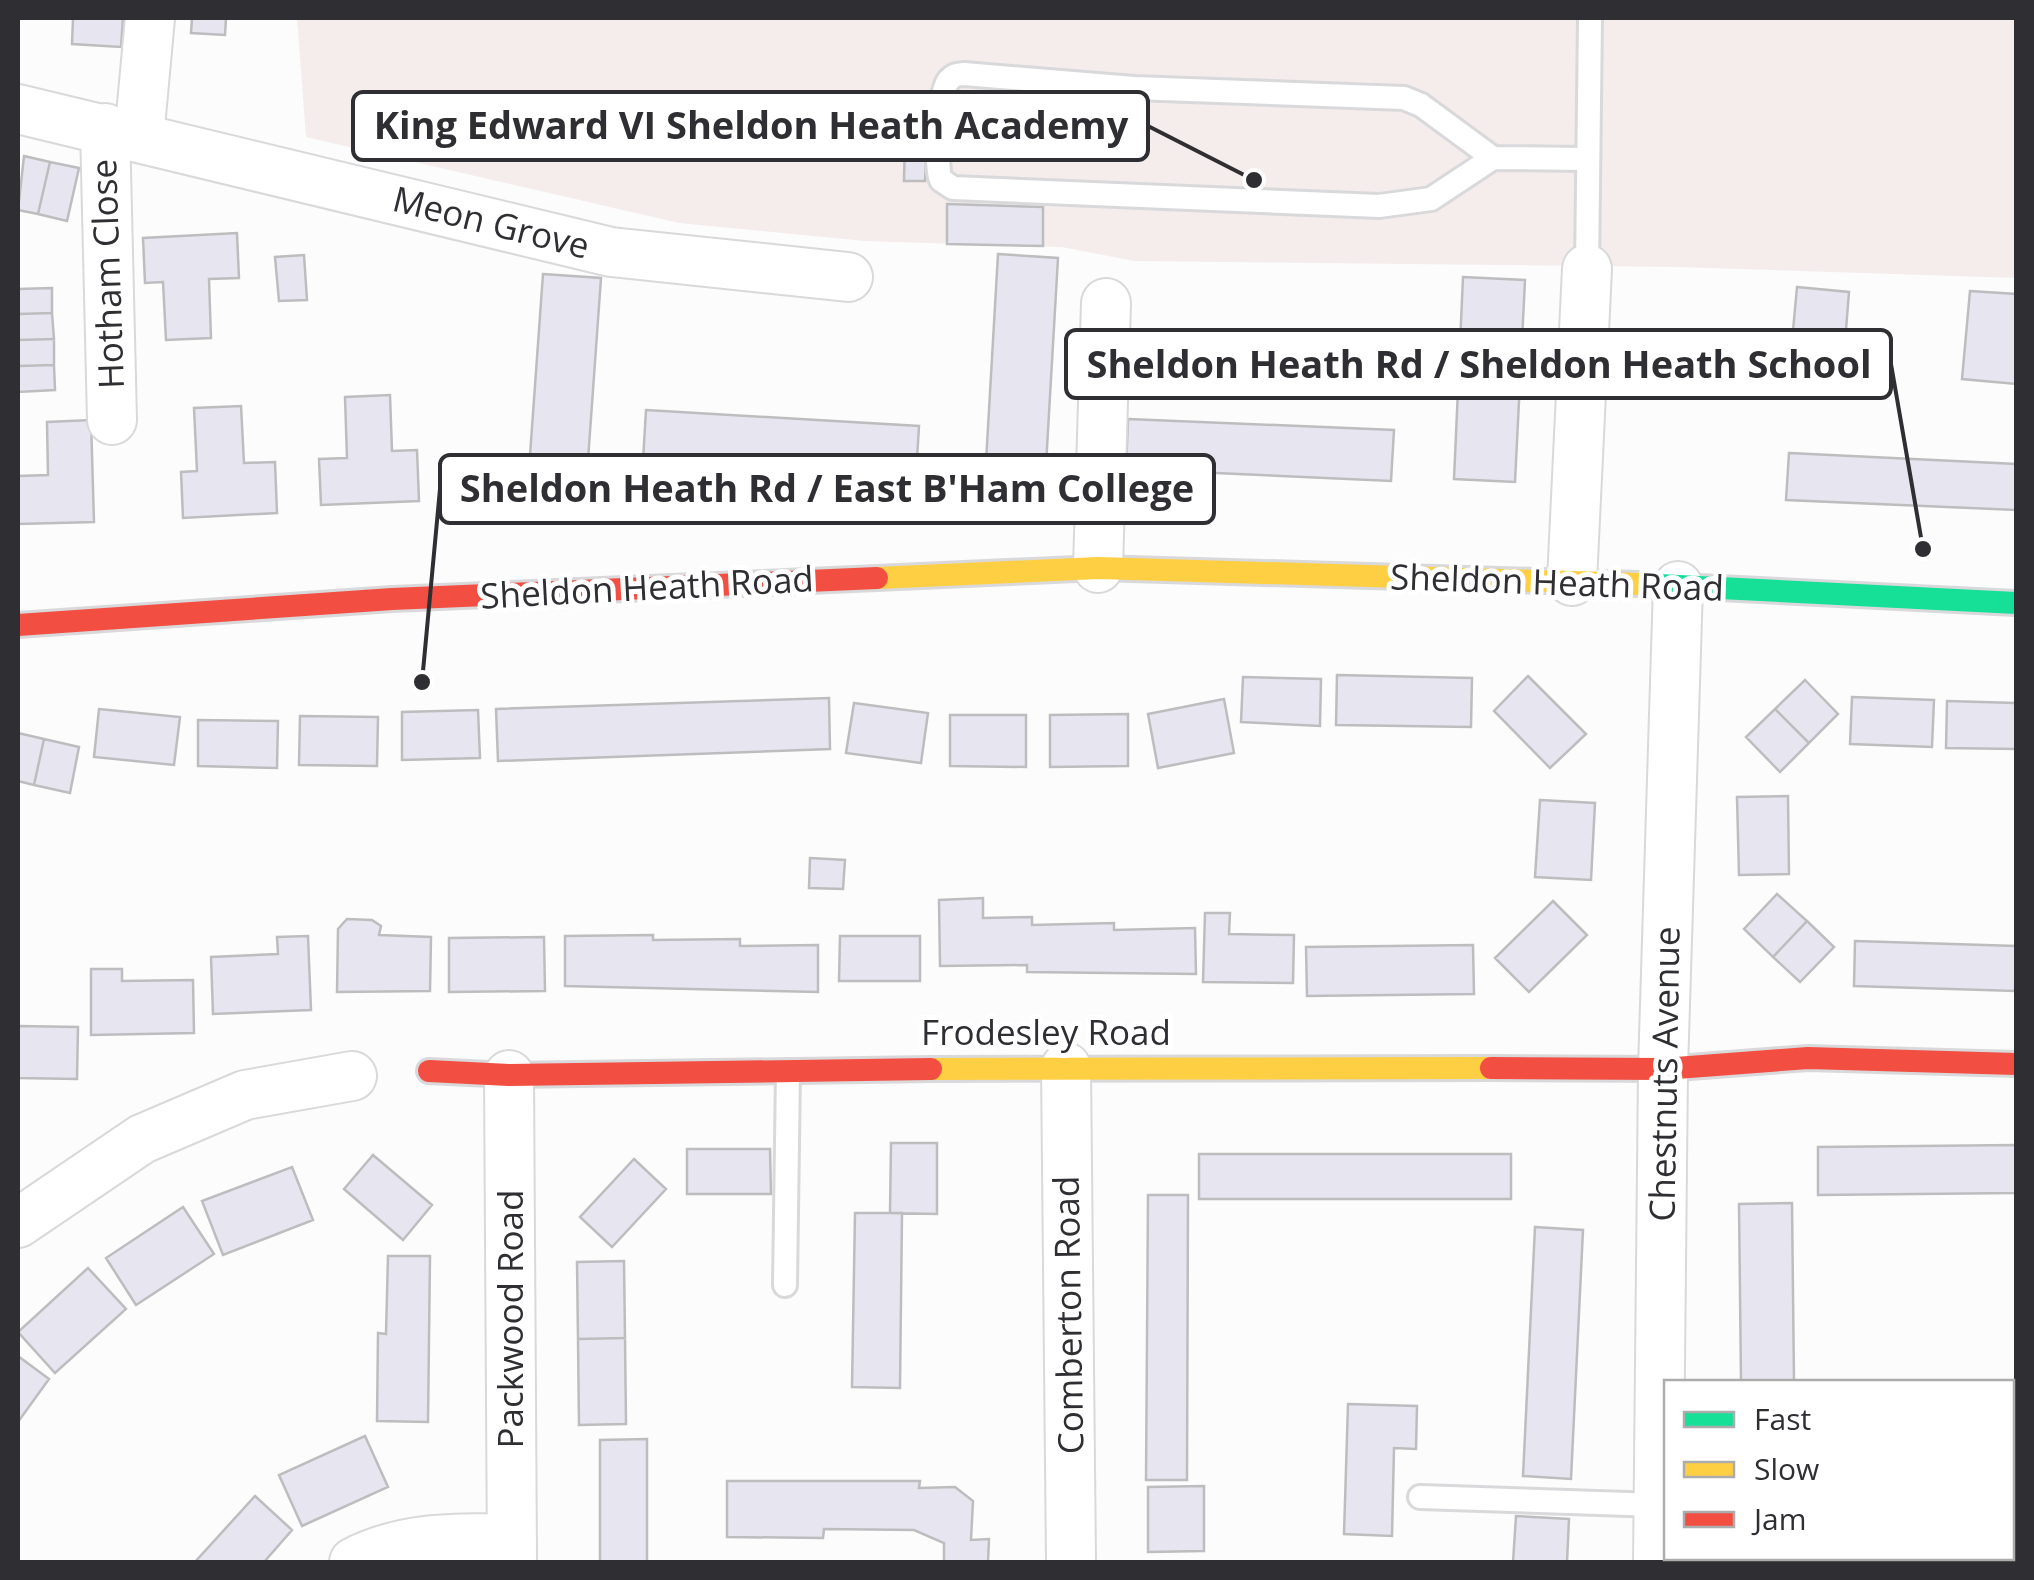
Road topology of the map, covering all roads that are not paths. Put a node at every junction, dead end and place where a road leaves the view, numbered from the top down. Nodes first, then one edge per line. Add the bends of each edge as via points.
1 (150, 18) edge
2 (1590, 18) edge
3 (18, 110) edge
4 (122, 133) junction
5 (1493, 158) junction
6 (1586, 158) junction
7 (1587, 269) joint
8 (848, 277) dead end
9 (1106, 303) dead end
10 (112, 420) dead end
11 (1098, 568) junction
12 (1572, 581) junction
13 (1678, 586) junction
14 (2016, 602) edge
15 (18, 624) edge
16 (2016, 1064) edge
17 (1066, 1067) junction
18 (1663, 1069) junction
19 (429, 1071) dead end
20 (788, 1071) junction
21 (510, 1075) junction
22 (352, 1076) dead end
23 (18, 1222) edge
24 (785, 1285) dead end
25 (1420, 1497) dead end
26 (1658, 1505) junction
27 (512, 1550) edge
28 (354, 1562) edge
29 (1071, 1562) edge
30 (1658, 1562) edge

1 - 4 street
2 - 6 lane
3 - 4 street, Meon Grove
4 - 8 street, Meon Grove via 611,252
4 - 10 street, Hotham Close
5 - 5 lane via 1431,199 1378,206 953,188 940,180 937,163 945,86 964,74 1404,98
5 - 6 lane
6 - 7 lane
7 - 12 street
9 - 11 street
11 - 12 street, Sheldon Heath Road
11 - 15 street, Sheldon Heath Road via 392,599
12 - 13 street, Sheldon Heath Road
13 - 14 street, Sheldon Heath Road
13 - 18 street, Chestnuts Avenue
16 - 18 street, Frodesley Road via 1808,1058
17 - 18 street, Frodesley Road
17 - 20 street, Frodesley Road
17 - 29 street, Comberton Road
18 - 26 street, Chestnuts Avenue
19 - 21 street, Frodesley Road
20 - 21 street, Frodesley Road
20 - 24 lane
21 - 27 street, Packwood Road
22 - 23 street via 245,1095 142,1139
25 - 26 lane
26 - 30 street, Chestnuts Avenue
27 - 28 street via 435,1538

